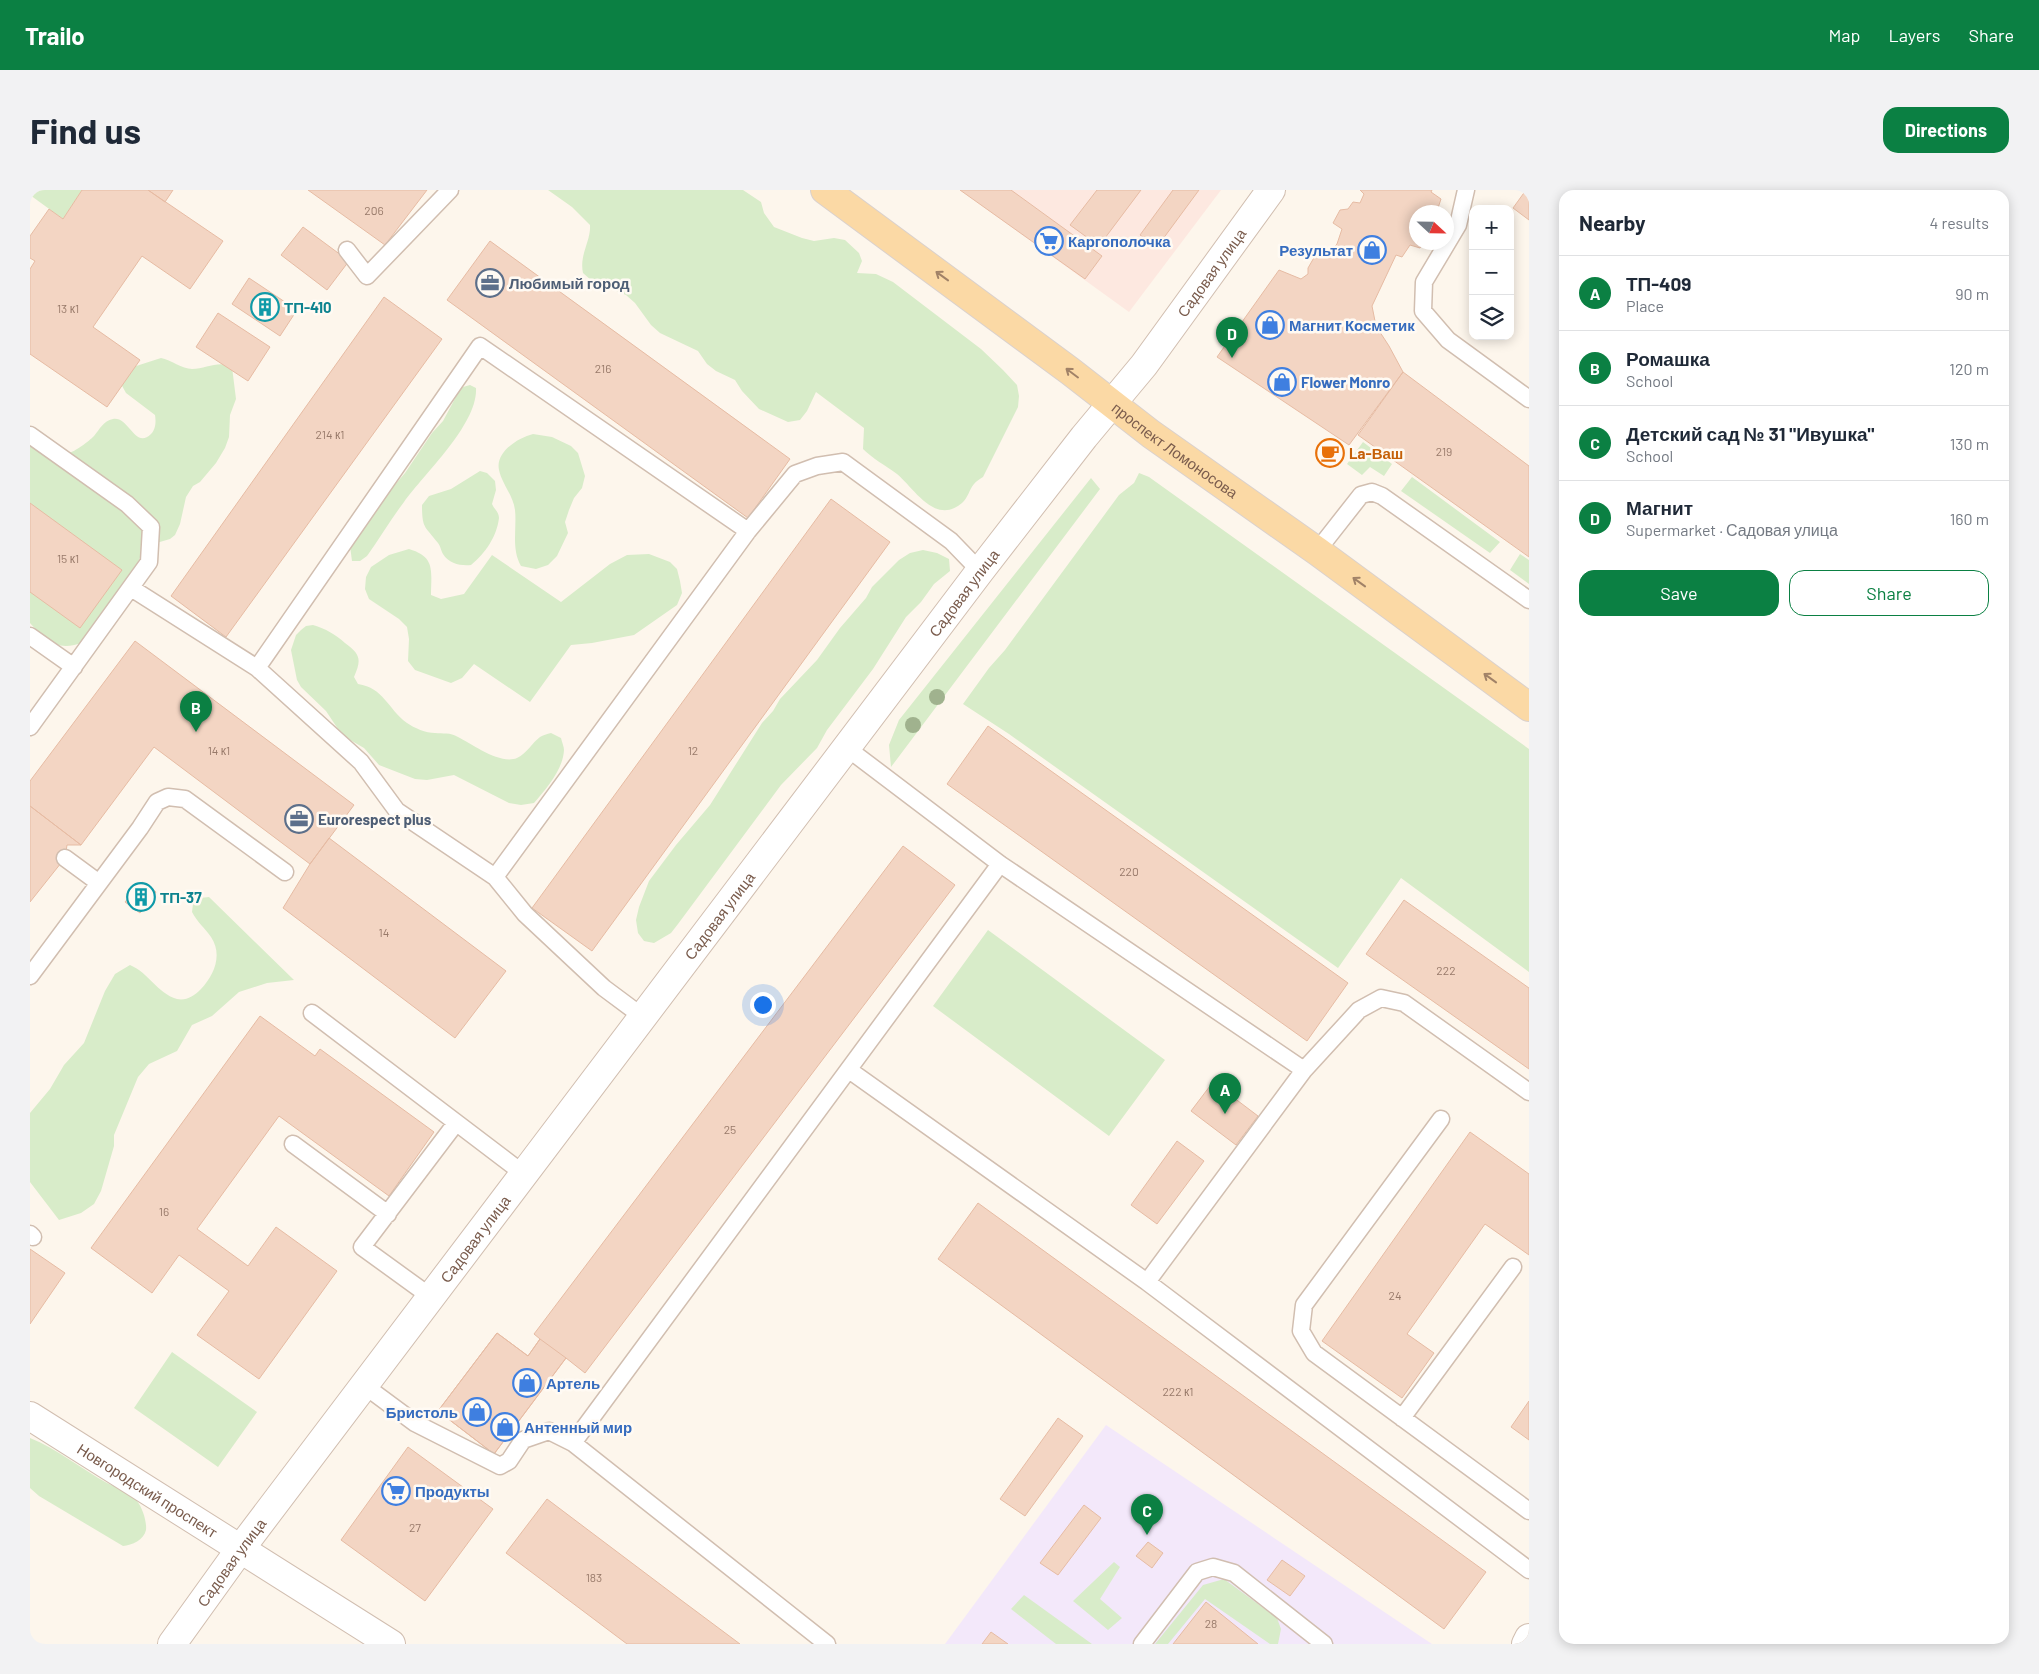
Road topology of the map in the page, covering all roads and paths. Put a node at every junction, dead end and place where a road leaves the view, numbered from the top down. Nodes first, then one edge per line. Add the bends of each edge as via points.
1 (450, 190) edge
2 (825, 190) edge
3 (1271, 190) edge
4 (1466, 190) edge
5 (347, 250) dead end
6 (1529, 399) edge
7 (1111, 402) junction
8 (30, 435) edge
9 (748, 531) junction
10 (1317, 551) junction
11 (980, 571) junction
12 (131, 588) junction
13 (1529, 600) edge
14 (30, 636) edge
15 (74, 667) junction
16 (257, 668) junction
17 (1529, 707) edge
18 (30, 727) edge
19 (846, 748) junction
20 (65, 858) dead end
21 (1000, 864) junction
22 (285, 872) dead end
23 (495, 876) junction
24 (98, 883) junction
25 (30, 976) edge
26 (312, 1014) dead end
27 (643, 1017) junction
28 (849, 1070) junction
29 (1304, 1070) junction
30 (1529, 1092) edge
31 (1441, 1119) dead end
32 (456, 1123) junction
33 (293, 1144) dead end
34 (524, 1174) junction
35 (388, 1214) junction
36 (1513, 1267) dead end
37 (1147, 1282) junction
38 (431, 1297) junction
39 (365, 1386) junction
40 (30, 1416) edge
41 (1402, 1418) junction
42 (573, 1444) junction
43 (1529, 1511) edge
44 (241, 1548) junction
45 (1529, 1570) edge
46 (1529, 1638) edge
47 (172, 1644) edge
48 (391, 1644) edge
49 (827, 1644) edge
50 (1142, 1644) edge
51 (1324, 1644) edge
52 (1526, 1644) edge

1 - 5 lane via 367,276
7 -> 2 main road, проспект Ломоносова
3 - 7 street, Садовая улица via 1144,365
4 - 6 lane via 1458,225 1424,282 1423,311 1448,340
7 - 10 main road, проспект Ломоносова
7 - 11 street, Садовая улица
8 - 12 lane via 128,504 151,527 149,562
9 - 11 lane via 795,474 843,462 951,541
9 - 16 lane via 480,346
9 - 23 lane
10 - 13 lane via 1361,496 1372,492
17 -> 10 main road, проспект Ломоносова
11 - 19 street, Садовая улица
12 - 15 lane
12 - 16 lane
14 - 15 lane
15 - 18 lane
16 - 23 lane via 361,762 397,811
19 - 21 lane
19 - 27 street, Садовая улица
20 - 24 lane
21 - 28 lane
21 - 29 lane
22 - 24 lane via 185,799 168,797 157,802
23 - 27 lane via 524,914 604,988
24 - 25 lane
26 - 32 lane
27 - 34 street, Садовая улица
28 - 37 lane
28 - 42 lane
29 - 30 lane via 1359,1010 1381,998 1404,1003
29 - 37 lane
31 - 41 lane via 1304,1305 1301,1331 1314,1353
32 - 34 lane
32 - 35 lane
33 - 35 lane
34 - 38 street, Садовая улица
35 - 38 lane via 362,1247
36 - 41 lane
37 - 45 lane
38 - 39 street, Садовая улица
39 - 42 lane via 415,1423 500,1466 509,1461 523,1440 549,1431
39 - 44 street, Садовая улица
40 - 44 street, Новгородский проспект
41 - 43 lane
42 - 49 lane
44 - 47 street, Садовая улица
44 - 48 street, Новгородский проспект
46 - 52 street
50 - 51 lane via 1197,1572 1213,1567 1234,1573

